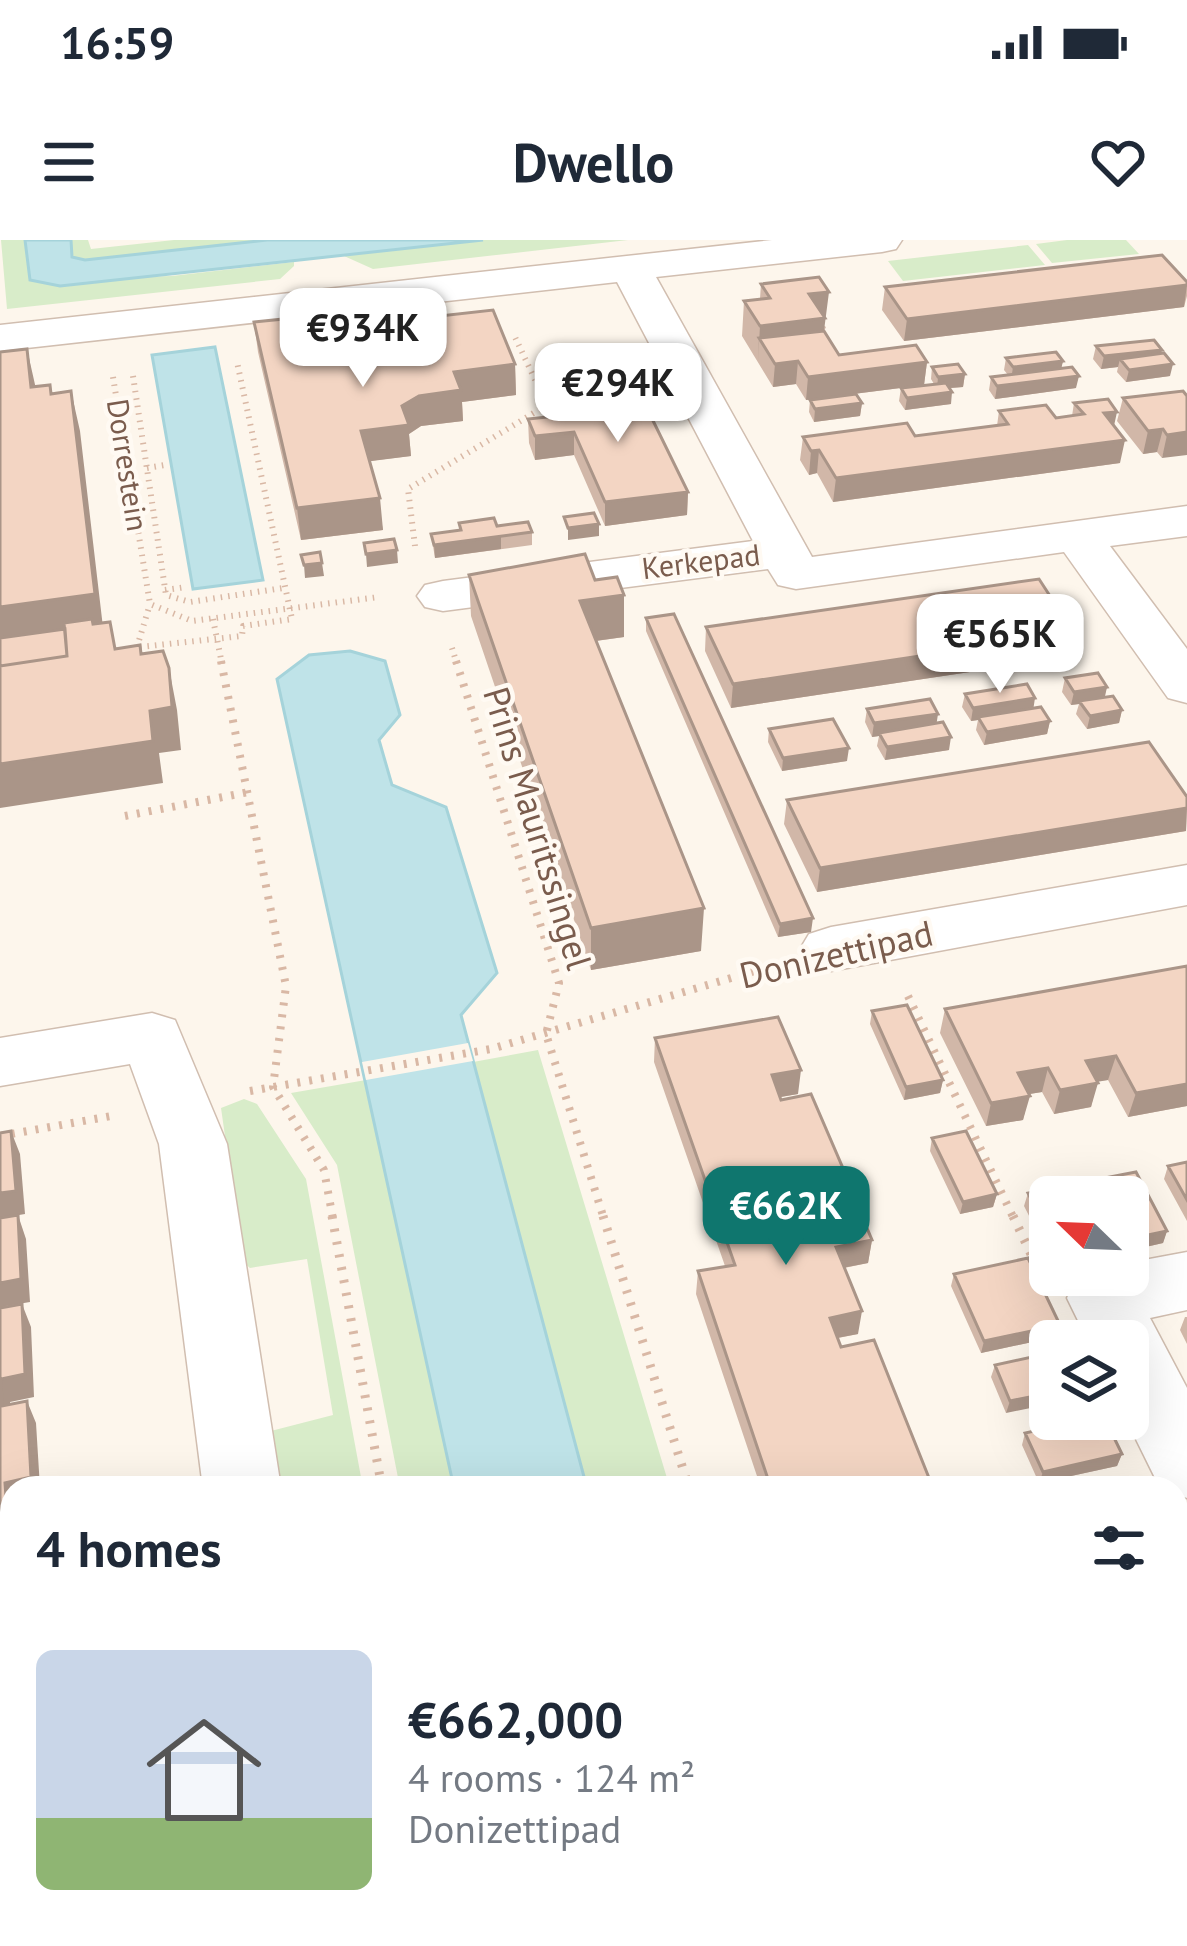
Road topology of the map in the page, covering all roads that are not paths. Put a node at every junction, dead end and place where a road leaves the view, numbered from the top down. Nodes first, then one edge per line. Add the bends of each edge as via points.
1 (882, 240) edge
2 (783, 245) edge
3 (630, 268) junction
4 (0, 338) edge
5 (1187, 520) edge
6 (1077, 536) junction
7 (782, 552) junction
8 (430, 579) road end
9 (1187, 686) edge
10 (1187, 886) edge
11 (831, 949) road end
12 (0, 1062) edge
13 (1187, 1281) edge
14 (1114, 1320) edge
15 (1149, 1389) edge
16 (1187, 1464) edge
17 (240, 1476) edge

1 - 2 street
2 - 3 street
3 - 4 street via 117,343
3 - 7 street, Kerkepad
5 - 6 street
6 - 7 street via 796,574
6 - 9 street
7 - 8 street, Kerkepad
10 - 11 street, Donizettipad
12 - 17 street via 152,1036 193,1144
13 - 14 street via 1103,1298
15 - 16 street

